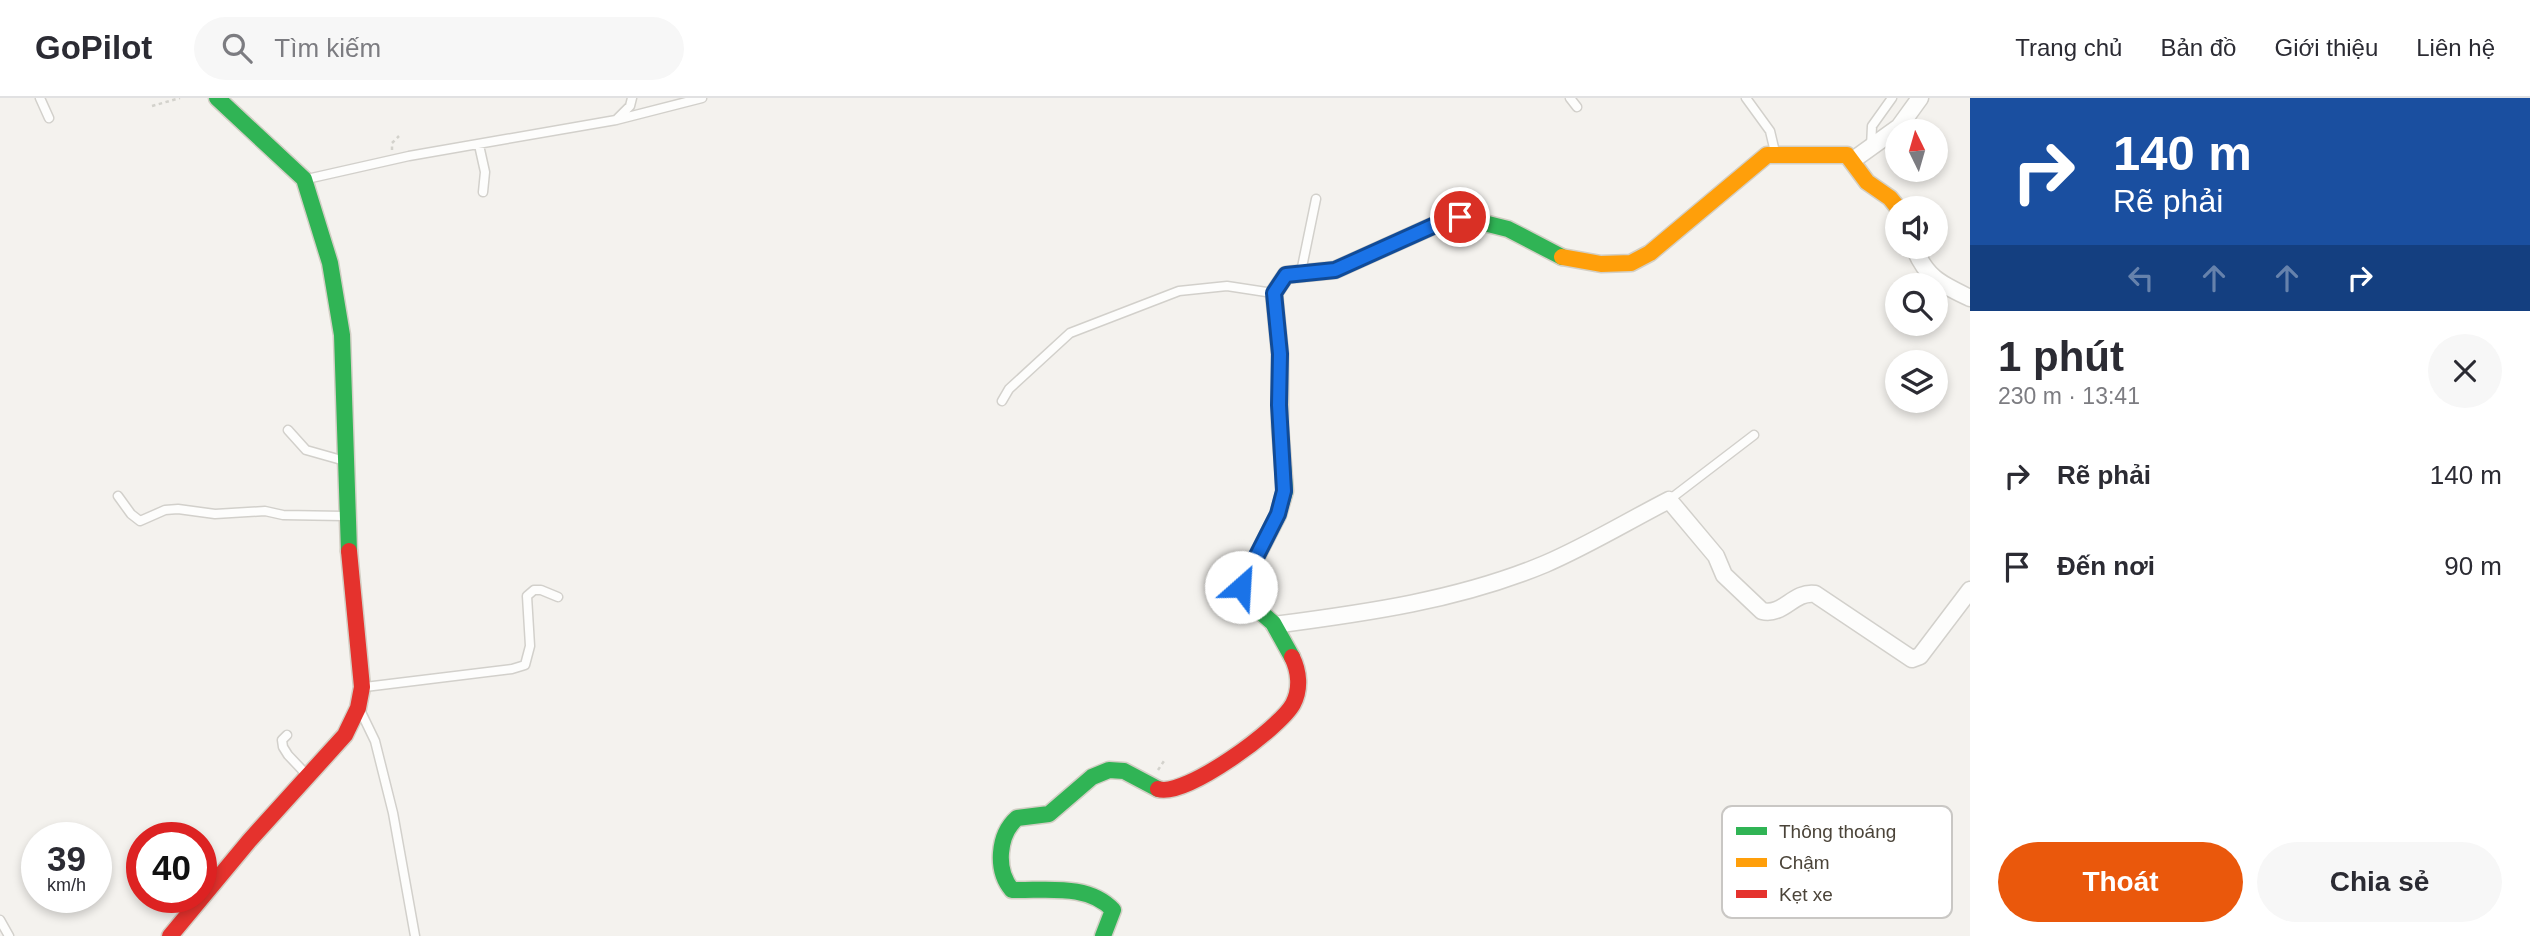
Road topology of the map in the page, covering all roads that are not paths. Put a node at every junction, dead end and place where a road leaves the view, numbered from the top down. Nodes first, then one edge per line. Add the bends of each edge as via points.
1 (40, 98) edge
2 (217, 98) edge
3 (632, 98) edge
4 (702, 98) edge
5 (1570, 98) edge
6 (1746, 98) edge
7 (1892, 98) edge
8 (1920, 98) edge
9 (1577, 107) dead end
10 (49, 118) dead end
11 (616, 120) junction
12 (479, 145) junction
13 (1871, 147) junction
14 (1775, 155) junction
15 (1853, 160) junction
16 (304, 179) junction
17 (483, 192) dead end
18 (1887, 196) edge
19 (1316, 199) dead end
20 (1919, 259) edge
21 (1301, 272) junction
22 (1274, 293) junction
23 (1970, 298) edge
24 (1002, 401) dead end
25 (288, 430) dead end
26 (1754, 435) dead end
27 (345, 461) junction
28 (118, 496) dead end
29 (1669, 500) junction
30 (347, 516) junction
31 (1970, 590) edge
32 (558, 597) dead end
33 (1274, 625) junction
34 (362, 687) junction
35 (358, 708) junction
36 (287, 735) dead end
37 (308, 776) junction
38 (0, 920) edge
39 (9, 936) edge
40 (170, 936) edge
41 (415, 936) edge
42 (1103, 936) edge

1 - 10 lane
2 - 16 street
3 - 11 lane
4 - 11 lane
5 - 9 lane
6 - 14 lane via 1770,131
7 - 13 lane via 1871,129
8 - 13 street via 1899,127
11 - 12 lane
12 - 16 lane
12 - 17 lane via 485,172
13 - 15 street
14 - 15 street via 1840,154
14 - 21 street via 1767,155 1650,253 1631,263 1566,259 1507,229 1460,217 1335,270
15 - 18 street via 1867,182
16 - 27 street via 336,291 342,335
19 - 21 lane
20 - 23 street via 1933,278
21 - 22 street via 1286,275
22 - 24 lane via 1227,286 1179,291 1070,333 1009,389
22 - 33 street via 1284,491 1278,514 1241,587 1246,600
25 - 27 lane via 306,450
26 - 29 lane
27 - 30 street
28 - 30 lane via 140,521 178,509
29 - 31 street via 1716,556 1724,575 1762,611 1778,611 1798,596 1815,594 1912,659 1920,656
29 - 33 street via 1545,564 1472,588 1377,612
30 - 34 street
32 - 34 lane via 541,590 527,596 530,646 525,665
33 - 42 street via 1293,656 1300,693 1264,735 1171,790 1155,789 1131,773 1108,770 1050,813 1021,816 1008,827 1000,860 1007,887 1096,896 1113,910
34 - 35 street
35 - 37 street via 345,735
35 - 41 lane via 375,741
36 - 37 lane via 283,747
37 - 40 street
38 - 39 lane

